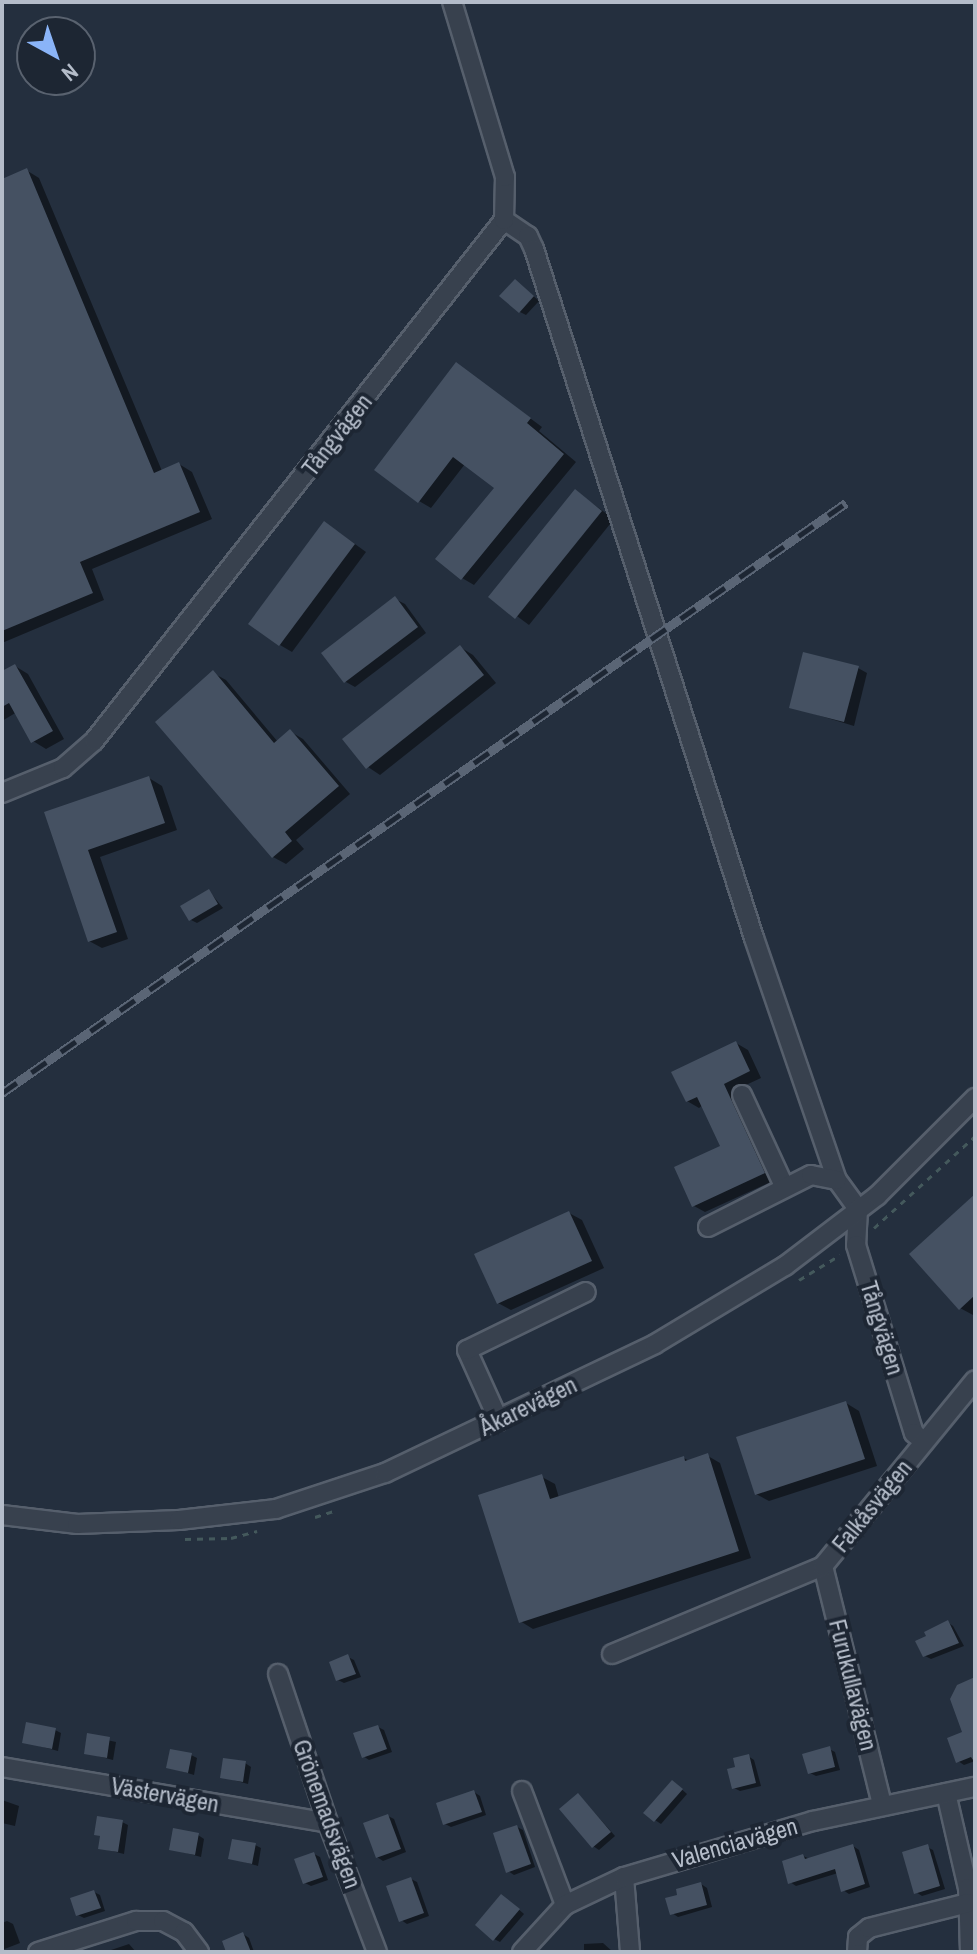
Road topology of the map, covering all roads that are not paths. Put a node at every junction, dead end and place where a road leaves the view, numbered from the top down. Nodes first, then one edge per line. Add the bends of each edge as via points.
1 (452, 2) edge
2 (504, 220) junction
3 (2, 793) edge
4 (742, 1095) dead end
5 (975, 1098) edge
6 (837, 1180) junction
7 (784, 1186) junction
8 (858, 1209) junction
9 (708, 1227) dead end
10 (586, 1292) dead end
11 (975, 1380) edge
12 (499, 1421) junction
13 (924, 1442) junction
14 (2, 1515) edge
15 (823, 1566) junction
16 (612, 1654) dead end
17 (278, 1674) dead end
18 (2, 1767) edge
19 (975, 1787) edge
20 (522, 1791) dead end
21 (946, 1793) junction
22 (882, 1804) junction
23 (328, 1823) junction
24 (624, 1877) junction
25 (968, 1903) junction
26 (565, 1905) junction
27 (38, 1952) edge
28 (199, 1952) edge
29 (377, 1952) edge
30 (522, 1952) edge
31 (630, 1952) edge
32 (857, 1952) edge
33 (970, 1952) edge

1 - 2 street via 505,177
2 - 3 street, Tångvägen via 94,741 63,768
2 - 6 street via 528,236 534,249 754,938
4 - 7 street
5 - 8 street, Åkarevägen
6 - 7 street via 811,1175
6 - 8 street
7 - 9 street
8 - 12 street, Åkarevägen via 785,1266 655,1344
8 - 13 street, Tångvägen via 856,1245 914,1433
10 - 12 street via 467,1350
11 - 13 street, Falkåsvägen
12 - 14 street, Åkarevägen via 385,1473 276,1509 77,1524
13 - 15 street, Falkåsvägen
15 - 16 street, Falkåsvägen
15 - 22 street, Furukullavägen
17 - 23 street, Grönemadsvägen
18 - 23 street, Västervägen
19 - 21 street, Valenciavägen
20 - 26 street
21 - 22 street, Valenciavägen
21 - 25 street
22 - 24 street, Valenciavägen
23 - 29 street, Grönemadsvägen
24 - 26 street, Valenciavägen
24 - 31 street
25 - 32 street via 869,1928 858,1937
25 - 33 street
26 - 30 street, Valenciavägen
27 - 28 street via 136,1921 163,1921 184,1932

